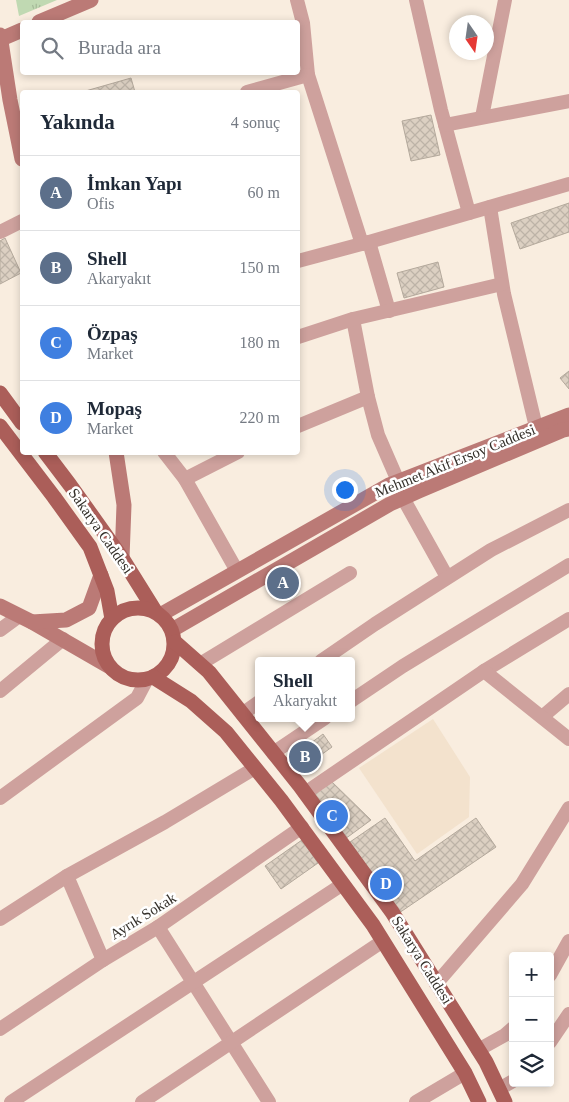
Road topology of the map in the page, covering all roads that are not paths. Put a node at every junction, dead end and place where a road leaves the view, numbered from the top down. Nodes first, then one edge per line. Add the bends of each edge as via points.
1 (91, 0) edge
2 (297, 0) edge
3 (416, 0) edge
4 (505, 0) edge
5 (44, 20) edge
6 (20, 31) edge
7 (0, 35) edge
8 (0, 39) edge
9 (308, 75) junction
10 (254, 90) edge
11 (569, 101) edge
12 (482, 118) junction
13 (445, 125) junction
14 (20, 148) edge
15 (569, 184) edge
16 (490, 207) junction
17 (469, 213) junction
18 (20, 222) edge
19 (0, 232) edge
20 (365, 243) junction
21 (300, 260) edge
22 (502, 284) junction
23 (389, 311) junction
24 (353, 319) junction
25 (300, 336) edge
26 (0, 393) edge
27 (368, 397) junction
28 (20, 414) edge
29 (569, 415) edge
30 (300, 425) edge
31 (0, 426) edge
32 (536, 427) junction
33 (569, 429) edge
34 (20, 452) edge
35 (22, 455) edge
36 (47, 455) edge
37 (116, 455) edge
38 (166, 455) edge
39 (232, 455) edge
40 (185, 479) junction
41 (398, 481) junction
42 (403, 498) junction
43 (569, 510) edge
44 (122, 558) junction
45 (237, 571) junction
46 (566, 572) edge
47 (350, 573) dead end
48 (102, 575) junction
49 (447, 577) junction
50 (0, 606) edge
51 (158, 613) junction
52 (26, 619) junction
53 (112, 619) junction
54 (569, 619) edge
55 (0, 630) edge
56 (173, 636) junction
57 (63, 639) junction
58 (327, 657) edge
59 (200, 664) junction
60 (110, 667) junction
61 (484, 671) junction
62 (150, 678) junction
63 (0, 690) edge
64 (569, 694) edge
65 (355, 698) edge
66 (255, 705) edge
67 (242, 714) junction
68 (542, 717) junction
69 (319, 722) edge
70 (569, 739) edge
71 (273, 753) junction
72 (255, 768) junction
73 (305, 792) junction
74 (0, 798) edge
75 (569, 808) edge
76 (302, 827) junction
77 (67, 876) junction
78 (343, 884) junction
79 (0, 919) edge
80 (158, 927) junction
81 (383, 941) junction
82 (569, 941) edge
83 (104, 960) junction
84 (554, 968) edge
85 (194, 982) junction
86 (436, 984) junction
87 (569, 1014) edge
88 (0, 1029) edge
89 (509, 1032) edge
90 (554, 1036) edge
91 (232, 1042) junction
92 (478, 1050) junction
93 (465, 1074) junction
94 (502, 1096) edge
95 (11, 1102) edge
96 (142, 1102) edge
97 (270, 1102) edge
98 (416, 1102) edge
99 (479, 1102) edge

1 - 5 main road
2 - 9 street
3 - 13 street
4 - 12 street
6 - 8 main road
7 - 8 main road
8 - 14 main road
9 - 10 street
9 - 20 street
11 - 12 street
12 - 13 street
13 - 17 street
15 - 16 street
16 - 17 street
16 - 22 street
17 - 20 street
18 - 19 street
20 - 21 street
20 - 23 street
22 - 23 street
22 - 32 street
23 - 24 street
24 - 25 street
24 - 27 street
26 - 28 main road
27 - 30 street
27 - 41 street via 378,435
29 - 32 main road, Mehmet Akif Ersoy Caddesi
31 - 34 main road, Sakarya Caddesi
32 - 41 main road, Mehmet Akif Ersoy Caddesi
33 - 42 main road, Mehmet Akif Ersoy Caddesi
35 - 48 main road, Sakarya Caddesi via 90,547
36 - 44 main road, Sakarya Caddesi
37 - 44 main road via 124,505
38 - 40 street
39 - 40 street
40 - 45 street
41 - 45 main road, Mehmet Akif Ersoy Caddesi
42 - 49 street
42 - 56 main road, Mehmet Akif Ersoy Caddesi
43 - 49 street
44 - 51 main road, Sakarya Caddesi
45 - 51 main road, Mehmet Akif Ersoy Caddesi
46 - 65 street via 403,666
47 - 59 street
48 - 52 main road via 89,608 66,620
48 - 53 main road, Sakarya Caddesi
49 - 58 street
50 - 52 main road
51 - 53 main road via 132,608
51 - 56 main road via 167,622
52 - 55 street
52 - 57 main road
53 - 60 main road via 102,637 102,648
54 - 61 street
56 - 59 main road, Sakarya Caddesi
56 - 62 main road via 174,653 169,663
57 - 60 main road
57 - 63 street
59 - 67 main road, Sakarya Caddesi
60 - 62 main road via 126,678
61 - 68 street
61 - 73 street
62 - 72 main road, Sakarya Caddesi via 191,701 226,732
62 - 74 street via 137,698
64 - 68 street
66 - 67 street
67 - 71 main road, Sakarya Caddesi
68 - 70 street
69 - 71 street
71 - 73 main road, Sakarya Caddesi
72 - 76 main road, Sakarya Caddesi
72 - 77 street
73 - 86 main road, Sakarya Caddesi via 392,912
75 - 86 street via 522,884
76 - 78 main road, Sakarya Caddesi
76 - 80 street, Ayrık Sokak
77 - 79 street
77 - 83 street
78 - 81 main road, Sakarya Caddesi
78 - 85 street
80 - 83 street, Ayrık Sokak
80 - 85 street
81 - 91 street
81 - 93 main road, Sakarya Caddesi
82 - 84 street
83 - 88 street, Ayrık Sokak
85 - 91 street
85 - 95 street
86 - 92 main road, Sakarya Caddesi
87 - 90 street
89 - 92 street
91 - 96 street
91 - 97 street
92 - 94 main road, Sakarya Caddesi
93 - 98 street
93 - 99 main road, Sakarya Caddesi

